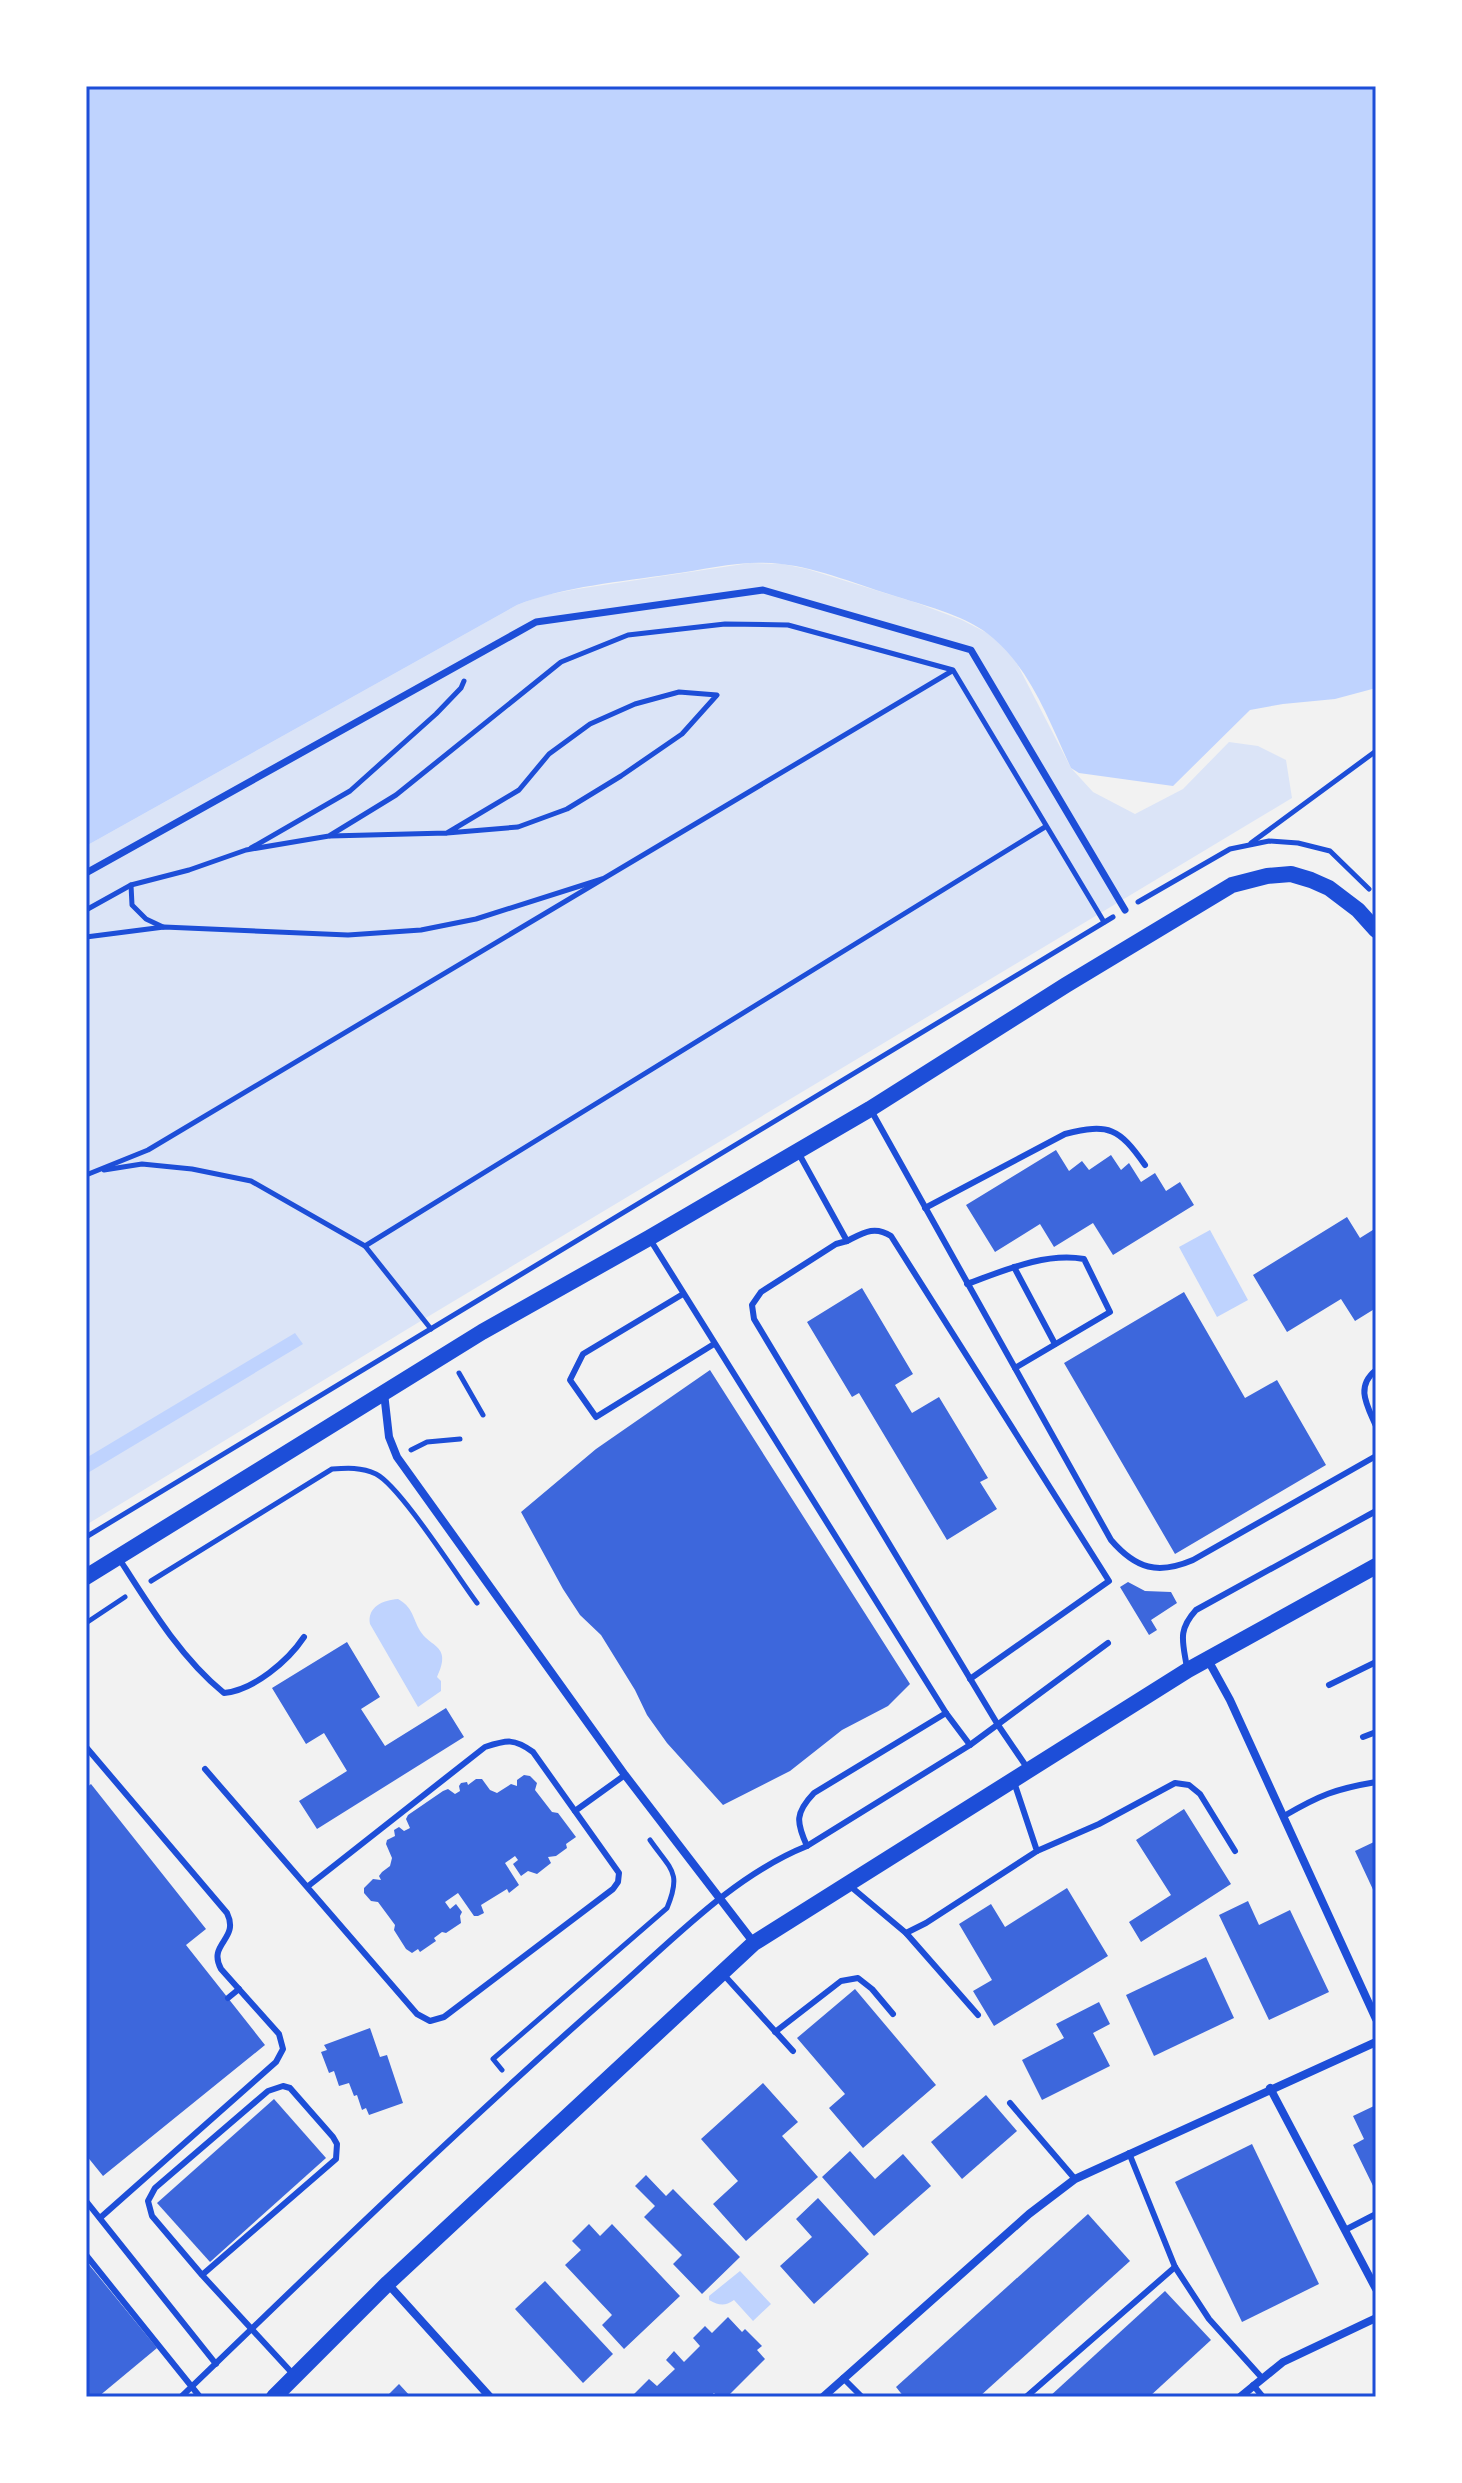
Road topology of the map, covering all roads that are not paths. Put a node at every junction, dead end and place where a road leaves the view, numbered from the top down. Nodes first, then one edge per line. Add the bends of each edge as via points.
1 (86, 873) edge
2 (1125, 910) road end
3 (1376, 930) edge
4 (870, 1109) junction
5 (797, 1151) junction
6 (1145, 1165) dead end
7 (925, 1208) junction
8 (649, 1238) junction
9 (847, 1241) junction
10 (1014, 1267) junction
11 (967, 1284) junction
12 (683, 1294) junction
13 (714, 1344) junction
14 (1055, 1344) junction
15 (1015, 1368) junction
16 (1376, 1370) edge
17 (384, 1393) junction
18 (1376, 1426) edge
19 (1376, 1456) edge
20 (1376, 1511) edge
21 (118, 1557) junction
22 (1376, 1566) edge
23 (86, 1577) edge
24 (304, 1637) dead end
25 (1108, 1643) dead end
26 (1208, 1660) junction
27 (1376, 1662) edge
28 (1188, 1670) junction
29 (970, 1679) junction
30 (1329, 1685) dead end
31 (946, 1713) junction
32 (998, 1725) junction
33 (1376, 1732) edge
34 (1363, 1737) dead end
35 (970, 1745) junction
36 (87, 1750) edge
37 (205, 1769) dead end
38 (1029, 1770) junction
39 (625, 1775) junction
40 (1013, 1780) junction
41 (1376, 1782) edge
42 (575, 1811) junction
43 (1284, 1816) junction
44 (807, 1846) junction
45 (1037, 1851) junction
46 (1235, 1851) dead end
47 (847, 1884) junction
48 (307, 1887) junction
49 (720, 1899) junction
50 (906, 1933) junction
51 (754, 1943) junction
52 (721, 1973) junction
53 (239, 1989) junction
54 (228, 1998) dead end
55 (893, 2014) dead end
56 (978, 2015) dead end
57 (1376, 2019) edge
58 (775, 2032) junction
59 (1376, 2042) edge
60 (793, 2051) dead end
61 (1270, 2088) junction
62 (1010, 2103) dead end
63 (1129, 2153) junction
64 (1075, 2179) junction
65 (86, 2201) edge
66 (1376, 2214) edge
67 (100, 2218) junction
68 (1345, 2230) junction
69 (86, 2255) edge
70 (1175, 2267) junction
71 (202, 2275) junction
72 (388, 2283) junction
73 (1376, 2289) edge
74 (1376, 2318) edge
75 (252, 2328) junction
76 (216, 2364) junction
77 (294, 2375) junction
78 (843, 2378) junction
79 (1262, 2378) junction
80 (1253, 2385) junction
81 (192, 2387) junction
82 (181, 2397) edge
83 (200, 2397) edge
84 (274, 2397) edge
85 (490, 2397) edge
86 (823, 2397) edge
87 (862, 2397) edge
88 (1026, 2397) edge
89 (1240, 2397) edge
90 (1263, 2397) edge

1 - 2 street via 536,622 763,590 971,650
3 - 4 main road via 1358,910 1311,880 1291,874 1232,885
4 - 5 main road
4 - 7 lane
5 - 8 main road
5 - 9 lane
6 - 7 lane via 1129,1142 1108,1129 1088,1128 1065,1134
7 - 11 lane
8 - 12 lane
8 - 17 main road
9 - 29 lane via 761,1292 752,1312
9 - 29 lane via 870,1230 891,1236 1109,1581
10 - 11 lane
10 - 14 lane
10 - 14 lane via 1068,1256 1084,1259 1110,1312
11 - 15 lane
12 - 13 lane
12 - 13 lane via 583,1354 570,1380 596,1417
13 - 31 lane
14 - 15 lane
15 - 19 lane via 1111,1540 1123,1554 1148,1567 1176,1567 1193,1560
16 - 18 lane via 1364,1390
17 - 21 main road
17 - 39 street via 397,1457
20 - 28 lane via 1196,1610 1182,1633
21 - 23 main road
21 - 24 lane via 185,1653 224,1693 241,1691 273,1669
22 - 26 main road
25 - 32 lane
26 - 28 main road
26 - 43 street
27 - 30 lane
28 - 38 main road
29 - 32 lane
31 - 35 lane
31 - 44 lane via 814,1793 799,1818
32 - 35 lane
32 - 38 lane
33 - 34 lane
35 - 44 lane
36 - 53 lane via 227,1913 231,1928 217,1962
37 - 48 lane
38 - 40 main road
39 - 42 lane
39 - 49 street
40 - 45 lane
40 - 47 main road
41 - 43 lane via 1320,1795
42 - 48 lane via 533,1752 520,1742 505,1741 485,1747
42 - 48 lane via 615,1866 618,1882 438,2021 417,2014
43 - 57 street
44 - 49 lane via 782,1856
45 - 46 lane via 1175,1783 1200,1794
45 - 50 lane
47 - 50 lane
47 - 51 main road
49 - 51 street
49 - 75 lane via 511,2082
50 - 56 lane
51 - 52 main road
52 - 58 lane
52 - 72 main road
53 - 54 lane
53 - 67 lane via 279,2034 281,2056
55 - 58 lane via 858,1978 841,1981
58 - 60 lane
59 - 61 street
61 - 63 street
61 - 68 street
62 - 64 lane
63 - 64 street
63 - 70 lane
64 - 78 street
65 - 67 lane
66 - 68 lane
67 - 76 lane
68 - 73 street
69 - 81 lane
70 - 79 lane via 1209,2319
70 - 88 lane
71 - 71 lane via 336,2159 333,2137 290,2088 268,2091 150,2194 152,2216
71 - 75 lane
72 - 77 main road
72 - 85 street
74 - 79 street via 1283,2362
75 - 76 lane
75 - 77 lane
76 - 81 lane
77 - 84 main road
78 - 86 street
78 - 87 lane
79 - 80 street
80 - 89 street
80 - 90 lane
81 - 82 lane
81 - 83 lane

